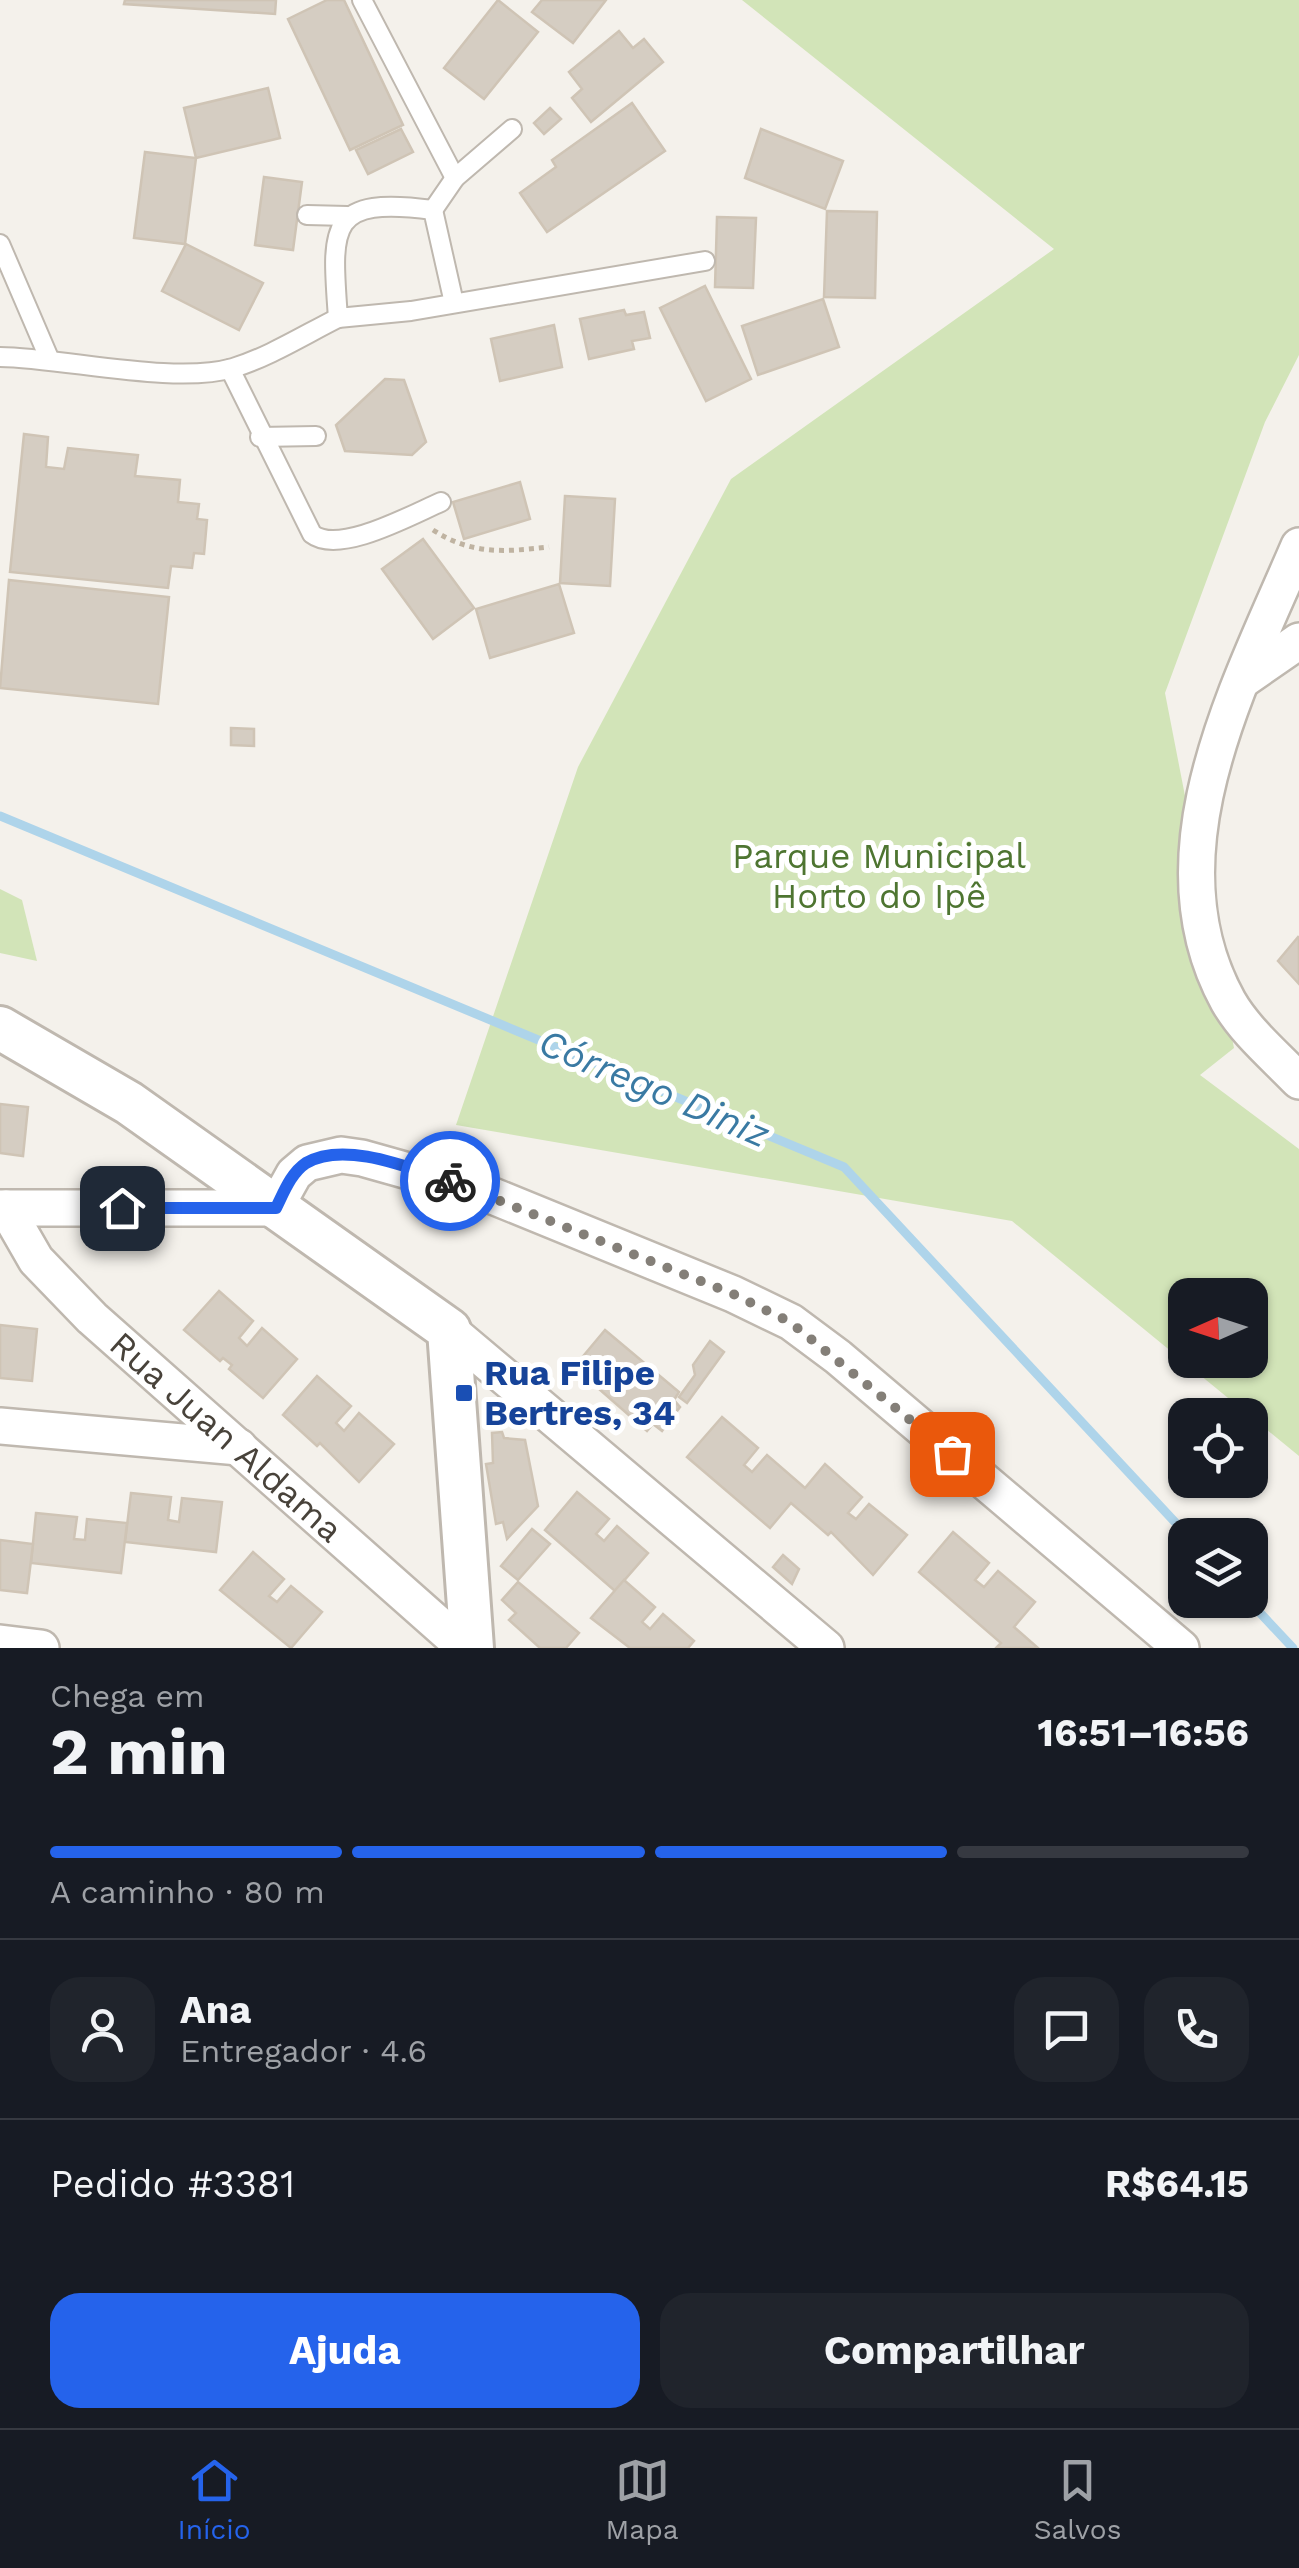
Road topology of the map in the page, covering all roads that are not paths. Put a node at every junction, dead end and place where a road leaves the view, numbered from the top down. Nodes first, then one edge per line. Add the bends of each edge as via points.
1 (362, 0) edge
2 (512, 129) dead end
3 (455, 178) junction
4 (432, 210) junction
5 (307, 215) dead end
6 (348, 216) junction
7 (0, 244) edge
8 (705, 262) dead end
9 (454, 302) junction
10 (338, 318) junction
11 (0, 357) edge
12 (50, 358) junction
13 (230, 369) junction
14 (316, 436) dead end
15 (260, 438) junction
16 (441, 502) dead end
17 (1299, 546) edge
18 (1299, 641) edge
19 (1244, 680) junction
20 (0, 1028) edge
21 (1299, 1080) edge
22 (3, 1208) edge
23 (276, 1208) junction
24 (448, 1330) junction
25 (0, 1426) edge
26 (238, 1447) junction
27 (0, 1644) edge
28 (41, 1648) edge
29 (469, 1648) edge
30 (826, 1648) edge
31 (1182, 1648) edge

1 - 3 lane
2 - 3 lane
3 - 4 lane
4 - 6 lane via 384,205
4 - 9 lane
5 - 6 lane
6 - 10 lane via 336,243
7 - 12 lane
8 - 9 lane
9 - 10 lane
10 - 13 lane
11 - 12 lane
12 - 13 lane via 172,372
13 - 15 lane
14 - 15 lane
15 - 16 lane via 320,540 344,541
17 - 19 street
18 - 19 street
19 - 21 street via 1196,833 1200,916 1229,1003
20 - 23 street via 129,1103
22 - 23 street
22 - 26 street, Rua Juan Aldama via 58,1285
23 - 24 street
23 - 31 street via 307,1163 362,1158 483,1192 748,1301 838,1357
24 - 29 street
24 - 30 street
25 - 26 street
26 - 29 street, Rua Juan Aldama
27 - 28 street

